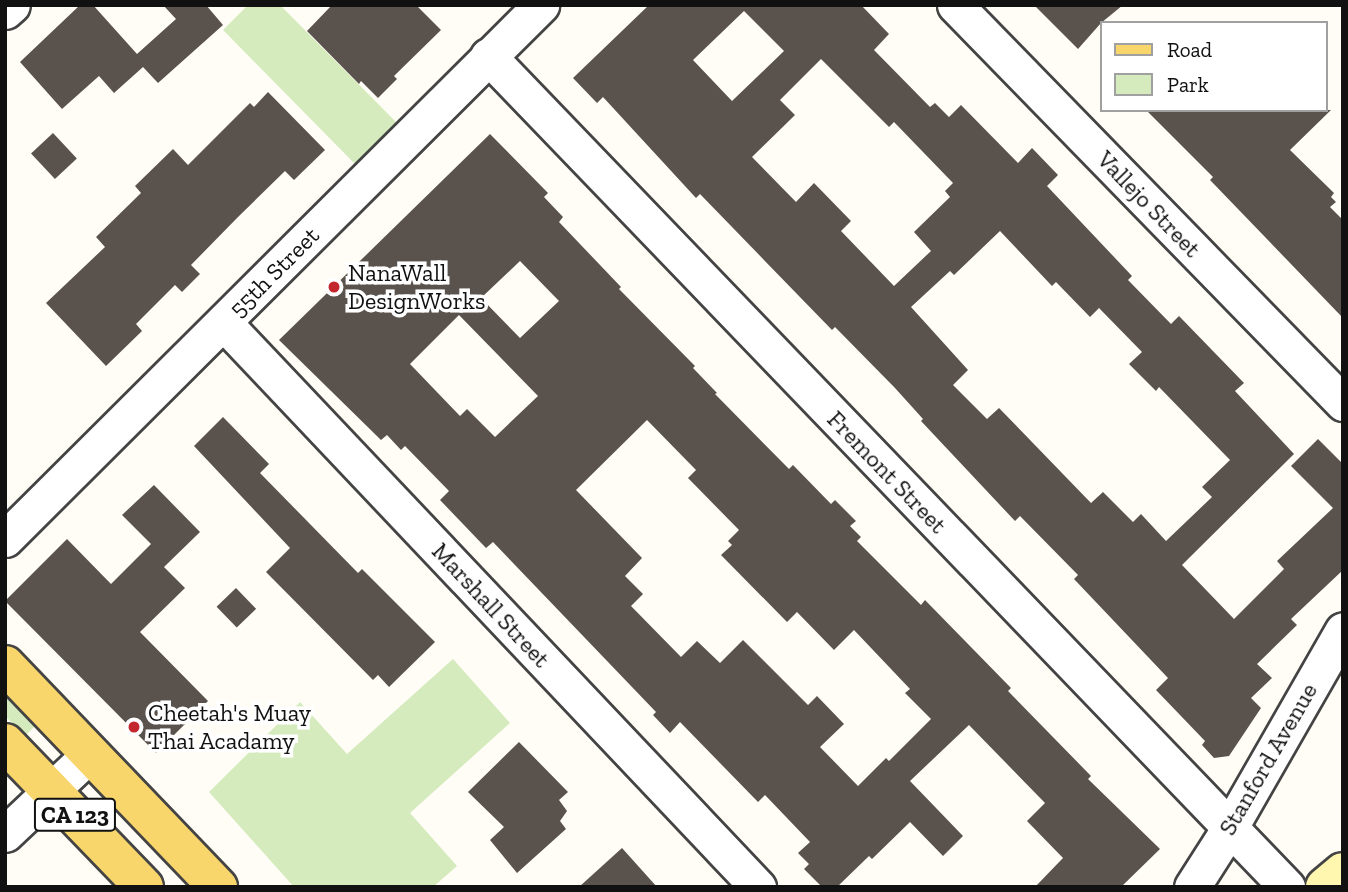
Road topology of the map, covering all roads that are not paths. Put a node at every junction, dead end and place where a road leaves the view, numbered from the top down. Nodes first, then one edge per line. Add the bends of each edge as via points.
1 (12, 5) edge
2 (541, 5) edge
3 (955, 5) edge
4 (5, 11) edge
5 (488, 56) junction
6 (224, 323) junction
7 (1343, 403) edge
8 (5, 538) edge
9 (1343, 630) edge
10 (5, 665) edge
11 (5, 743) edge
12 (90, 754) junction
13 (52, 791) junction
14 (1229, 829) junction
15 (5, 834) edge
16 (1343, 872) edge
17 (144, 887) edge
18 (218, 887) edge
19 (758, 887) edge
20 (1192, 887) edge
21 (1287, 887) edge
22 (1325, 887) edge

1 - 4 street
2 - 5 street, 55th Street
3 - 7 street, Vallejo Street
5 - 6 street, 55th Street
5 - 14 street, Fremont Street
6 - 8 street, 55th Street
6 - 19 street, Marshall Street
9 - 14 street, Stanford Avenue
10 - 12 main road, CA 123
11 - 13 main road, CA 123
12 - 13 street
12 - 18 main road, CA 123
13 - 15 street
13 - 17 main road, CA 123
14 - 20 street, Stanford Avenue
14 - 21 street, Fremont Street
16 - 22 main road

